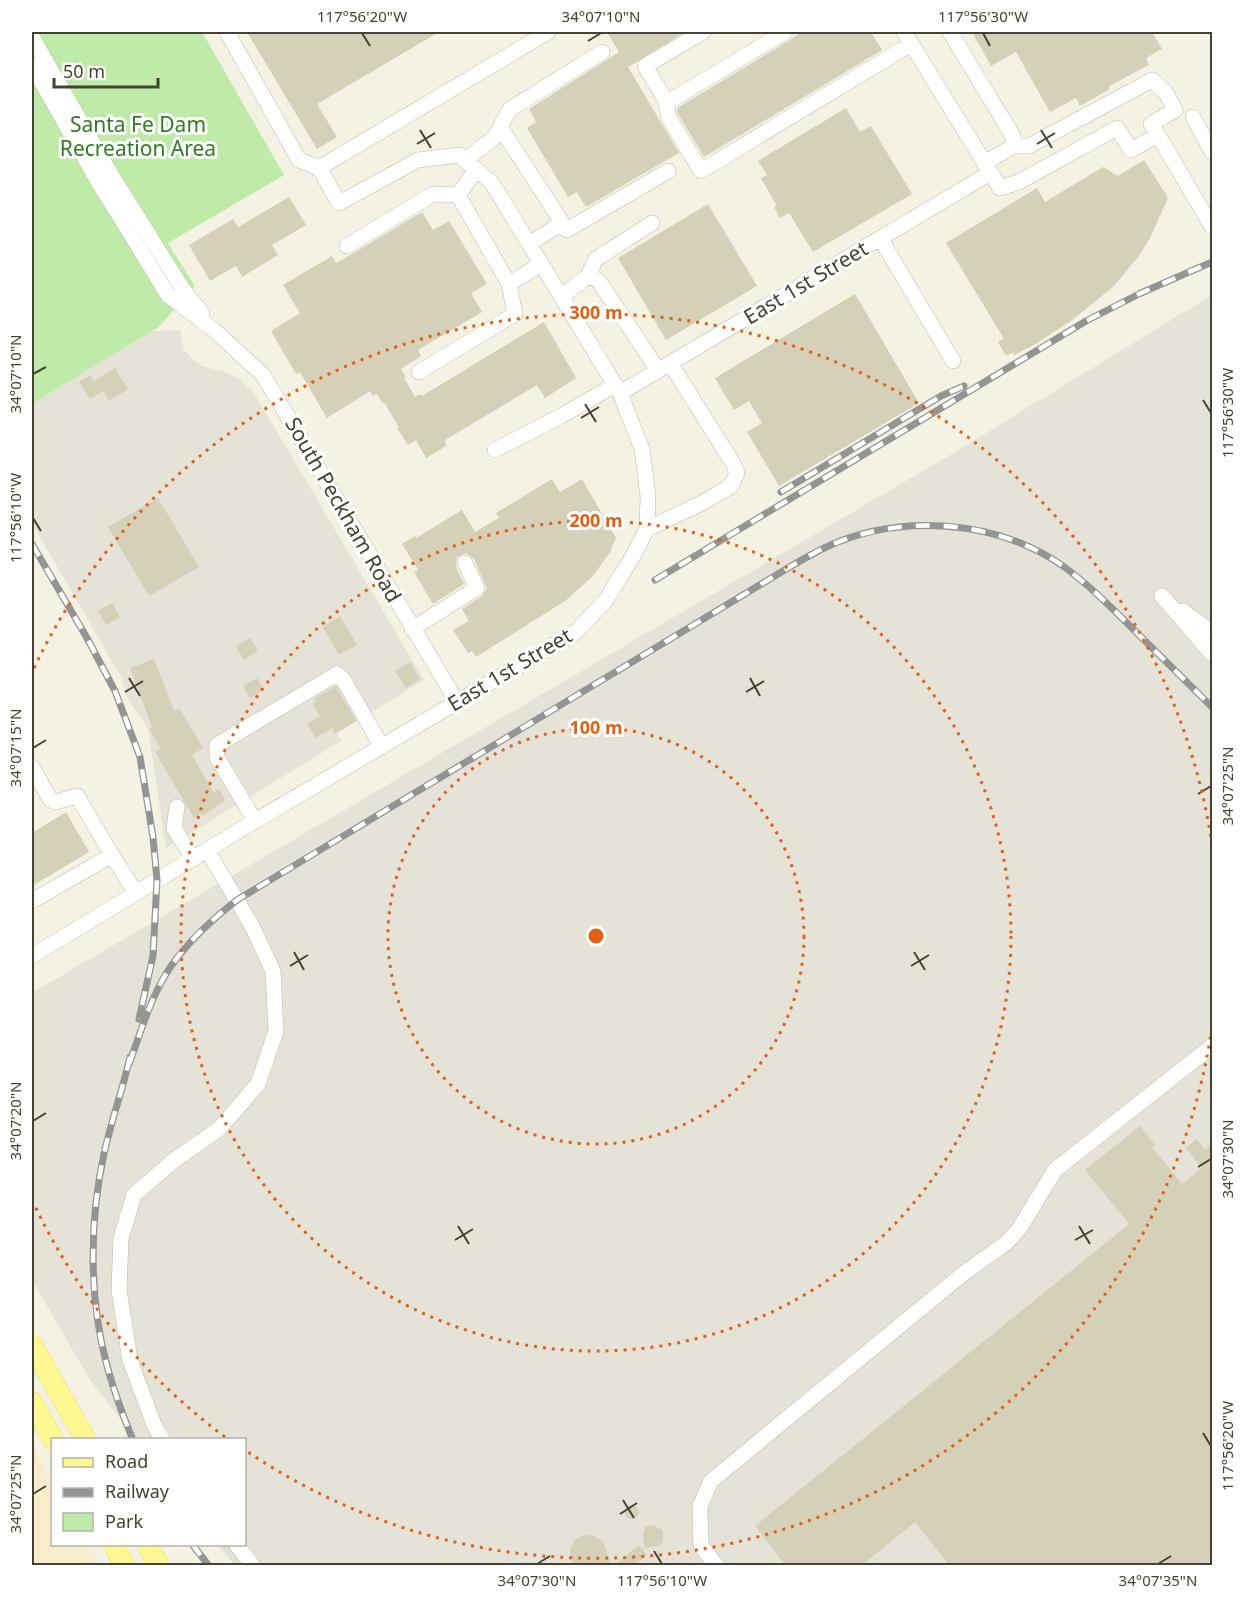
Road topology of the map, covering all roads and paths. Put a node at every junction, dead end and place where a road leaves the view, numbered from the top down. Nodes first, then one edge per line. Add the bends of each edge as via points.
1 (227, 32) edge
2 (548, 32) edge
3 (703, 32) edge
4 (786, 32) edge
5 (950, 32) edge
6 (32, 37) edge
7 (907, 38) edge
8 (602, 52) dead end
9 (32, 65) edge
10 (666, 103) junction
11 (1193, 117) dead end
12 (500, 127) junction
13 (1158, 135) junction
14 (1014, 146) junction
15 (1212, 152) edge
16 (466, 162) junction
17 (319, 168) junction
18 (987, 168) junction
19 (668, 171) dead end
20 (458, 195) junction
21 (562, 222) junction
22 (652, 223) dead end
23 (1212, 227) edge
24 (880, 238) junction
25 (529, 244) junction
26 (347, 246) dead end
27 (541, 264) junction
28 (588, 276) junction
29 (509, 284) junction
30 (561, 297) junction
31 (214, 330) junction
32 (953, 361) dead end
33 (664, 367) junction
34 (419, 372) dead end
35 (618, 389) junction
36 (495, 450) dead end
37 (647, 529) junction
38 (465, 563) dead end
39 (412, 629) junction
40 (1212, 632) edge
41 (1212, 654) edge
42 (457, 702) junction
43 (382, 747) junction
44 (32, 767) edge
45 (177, 807) dead end
46 (255, 821) junction
47 (207, 850) junction
48 (112, 855) junction
49 (193, 859) junction
50 (136, 893) junction
51 (32, 901) edge
52 (32, 956) edge
53 (1212, 1046) edge
54 (32, 1345) edge
55 (32, 1402) edge
56 (52, 1438) edge
57 (85, 1438) edge
58 (162, 1438) edge
59 (114, 1546) edge
60 (148, 1546) edge
61 (237, 1546) edge
62 (125, 1566) edge
63 (159, 1566) edge
64 (253, 1566) edge
65 (717, 1566) edge

1 - 17 street via 299,160
2 - 17 street
3 - 10 street via 645,66
4 - 10 street
5 - 14 street via 1013,136
6 - 31 street via 133,210 182,288
7 - 10 street via 701,171 669,118
7 - 18 street
8 - 12 street via 510,109
9 - 31 street via 168,295
11 - 15 street
12 - 16 street via 494,138
12 - 21 street
13 - 14 street, East 1st Street via 1151,124 1175,110 1166,93 1152,80 1029,146
13 - 18 street via 1131,150 1117,128 1019,183 1000,188
13 - 23 street
14 - 18 street, East 1st Street
16 - 17 street via 417,160 339,203
16 - 20 street
16 - 25 street via 492,183
18 - 24 street, East 1st Street
19 - 21 street via 567,230
20 - 26 street via 433,194
20 - 29 street
21 - 25 street
22 - 28 street via 596,259
24 - 32 street
24 - 33 street, East 1st Street
25 - 27 street
27 - 29 street
27 - 30 street
28 - 30 street
28 - 33 street via 598,280
29 - 34 street via 515,314
30 - 35 street
31 - 39 street, South Peckham Road via 263,375
33 - 35 street, East 1st Street
33 - 37 street via 737,473 731,486
35 - 36 street
35 - 37 street, East 1st Street via 642,449 648,496
37 - 42 street, East 1st Street via 606,600 576,632
38 - 39 street via 477,588
39 - 42 street, South Peckham Road
40 - 41 street via 1162,596
42 - 43 street, East 1st Street
43 - 46 street, East 1st Street
43 - 46 street via 337,674 217,745 217,757
44 - 48 street via 50,799 56,802 77,796
45 - 49 street via 174,828
46 - 47 street, East 1st Street
47 - 49 street, East 1st Street
47 - 58 street via 252,926 273,971 276,1031 258,1084 219,1129 134,1195 121,1238 119,1290 130,1360
48 - 50 street
48 - 51 street
49 - 50 street, East 1st Street
50 - 52 street, East 1st Street
53 - 65 street via 1055,1170 1006,1243 964,1273 711,1481 700,1506 701,1546
54 - 57 main road
55 - 56 main road
59 - 62 main road
60 - 63 main road
61 - 64 street

